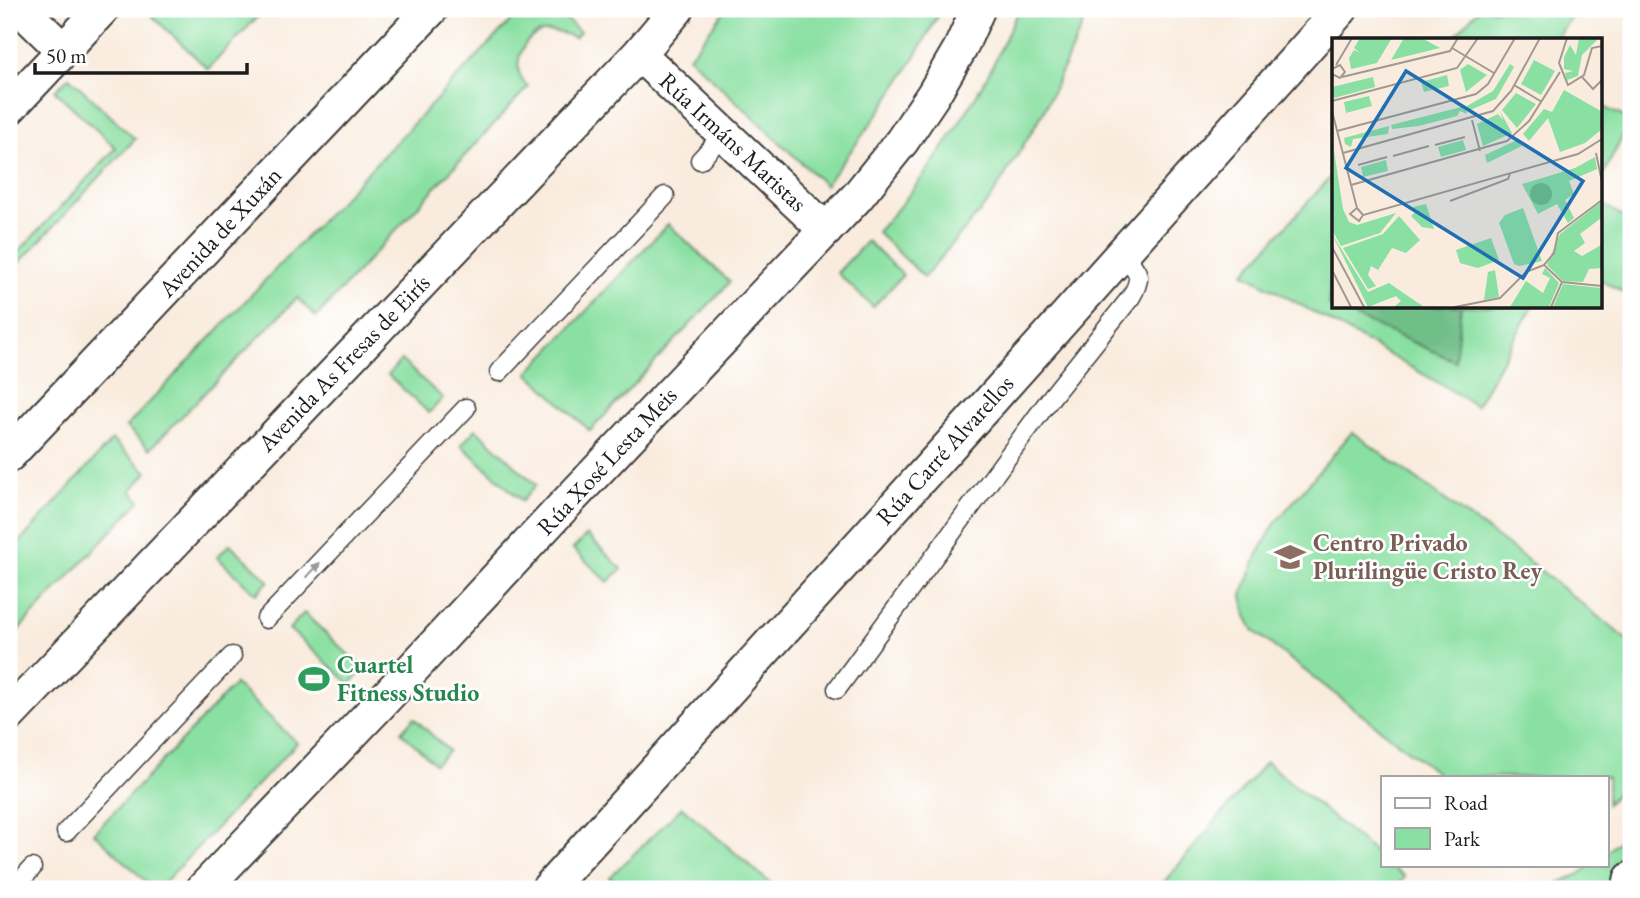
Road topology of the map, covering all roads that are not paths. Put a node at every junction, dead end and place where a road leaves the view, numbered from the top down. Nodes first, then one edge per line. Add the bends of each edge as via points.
1 (21, 9) edge
2 (102, 9) edge
3 (431, 9) edge
4 (677, 9) edge
5 (978, 9) edge
6 (1341, 9) edge
7 (63, 50) junction
8 (639, 54) junction
9 (9, 108) edge
10 (724, 134) junction
11 (700, 160) dead end
12 (665, 197) dead end
13 (826, 230) junction
14 (1122, 254) junction
15 (499, 372) dead end
16 (466, 408) dead end
17 (9, 455) edge
18 (266, 619) dead end
19 (232, 656) dead end
20 (837, 689) dead end
21 (9, 715) edge
22 (66, 832) dead end
23 (32, 868) dead end
24 (1631, 879) edge
25 (13, 889) edge
26 (203, 889) edge
27 (548, 889) edge
28 (1629, 889) edge

1 - 7 street
2 - 7 street
3 - 17 street, Avenida de Xuxán
4 - 8 street, Avenida As Fresas de Eirís
5 - 13 street, Rúa Xosé Lesta Meis via 960,49 902,141
6 - 14 street, Rúa Carré Alvarellos
7 - 9 street
8 - 10 street, Rúa Irmáns Maristas
8 - 21 street, Avenida As Fresas de Eirís
10 - 11 lane
10 - 13 street, Rúa Irmáns Maristas
12 - 15 lane
13 - 26 street, Rúa Xosé Lesta Meis
14 - 20 lane via 1140,278 1131,297
14 - 27 street, Rúa Carré Alvarellos
18 -> 16 lane
19 - 22 lane
23 - 25 lane
24 - 28 street

